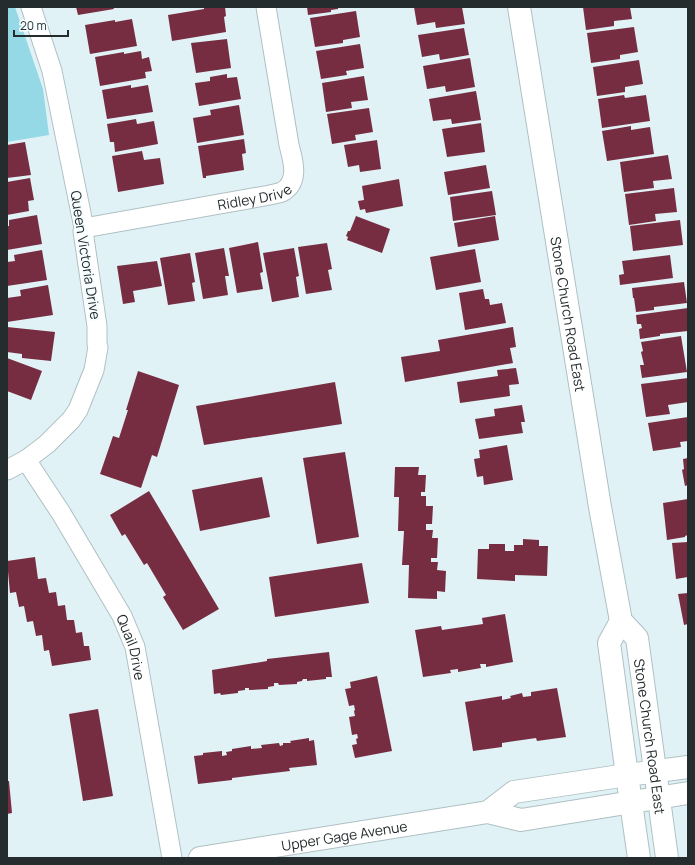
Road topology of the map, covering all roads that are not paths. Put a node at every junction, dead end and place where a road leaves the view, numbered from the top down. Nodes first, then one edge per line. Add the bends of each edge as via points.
1 (31, 7) edge
2 (266, 7) edge
3 (519, 7) edge
4 (84, 228) junction
5 (26, 460) junction
6 (7, 470) edge
7 (621, 621) junction
8 (688, 767) edge
9 (656, 771) junction
10 (626, 774) junction
11 (688, 793) edge
12 (660, 798) junction
13 (630, 801) junction
14 (488, 812) junction
15 (172, 858) edge
16 (200, 858) edge
17 (639, 858) edge
18 (667, 858) edge

1 - 4 street, Queen Victoria Drive via 52,71
2 - 4 street, Ridley Drive via 293,160 294,176 291,184 282,192 270,195
3 - 7 main road, Stone Church Road East
4 - 5 street, Queen Victoria Drive via 97,326 98,347 94,370 78,410 55,437
5 - 6 street, Queen Victoria Drive
5 - 15 street, Quail Drive via 61,513 122,616 134,647
7 - 9 main road, Stone Church Road East via 637,638
7 - 10 main road, Stone Church Road East via 609,643
8 - 9 main road, Upper Gage Avenue
9 - 10 main road, Upper Gage Avenue
9 - 12 main road, Stone Church Road East
10 - 13 main road, Stone Church Road East
10 - 14 main road, Upper Gage Avenue via 514,792
11 - 12 main road, Upper Gage Avenue
12 - 13 main road, Upper Gage Avenue
12 - 18 main road, Stone Church Road East
13 - 14 main road, Upper Gage Avenue via 521,820
13 - 17 main road, Stone Church Road East
14 - 16 main road, Upper Gage Avenue

